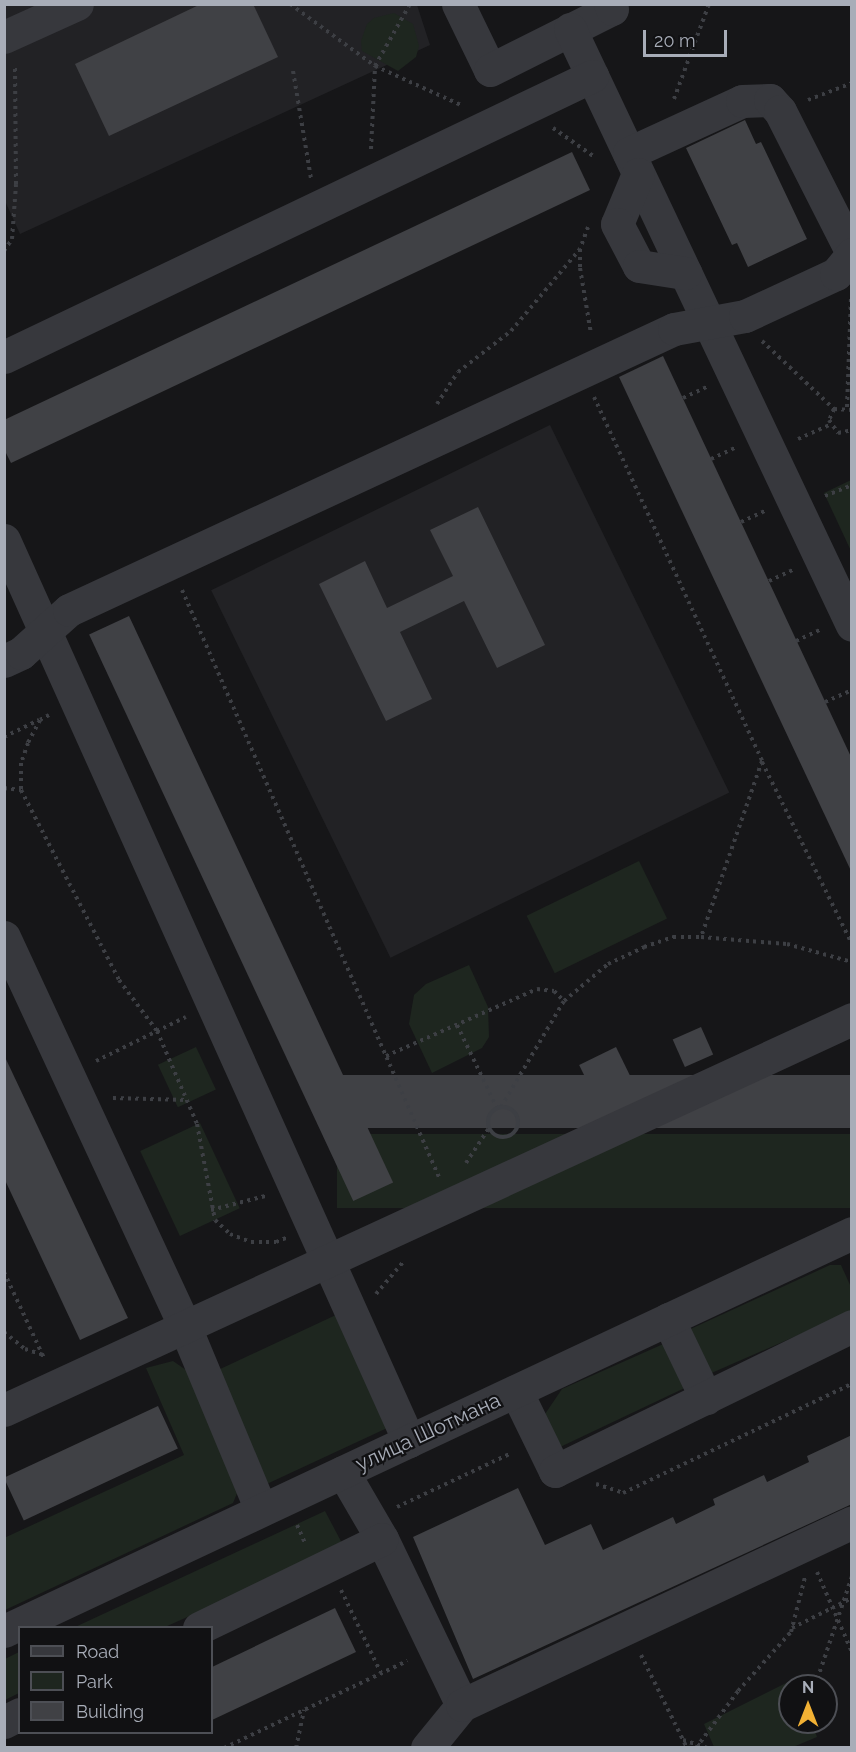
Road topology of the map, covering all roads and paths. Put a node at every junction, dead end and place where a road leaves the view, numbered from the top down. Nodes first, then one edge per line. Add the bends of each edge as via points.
1 (77, 4) edge
2 (291, 4) edge
3 (410, 4) edge
4 (458, 4) edge
5 (610, 4) edge
6 (709, 4) edge
7 (570, 29) junction
8 (9, 46) edge
9 (375, 66) junction
10 (293, 71) dead end
11 (592, 76) junction
12 (852, 82) edge
13 (524, 108) junction
14 (780, 111) junction
15 (485, 127) junction
16 (659, 139) junction
17 (634, 170) junction
18 (369, 182) junction
19 (316, 208) junction
20 (591, 222) dead end
21 (580, 249) junction
22 (4, 251) edge
23 (852, 253) edge
24 (852, 299) edge
25 (709, 323) junction
26 (760, 340) dead end
27 (4, 357) edge
28 (589, 367) junction
29 (849, 408) edge
30 (834, 410) junction
31 (830, 425) junction
32 (851, 433) edge
33 (788, 443) dead end
34 (419, 447) junction
35 (852, 485) edge
36 (825, 496) dead end
37 (4, 540) edge
38 (171, 564) junction
39 (852, 625) edge
40 (45, 631) junction
41 (4, 661) edge
42 (852, 690) edge
43 (77, 702) junction
44 (825, 702) dead end
45 (40, 720) junction
46 (4, 737) edge
47 (762, 761) junction
48 (4, 788) edge
49 (21, 790) junction
50 (4, 937) edge
51 (701, 937) junction
52 (852, 944) edge
53 (852, 962) edge
54 (564, 1001) junction
55 (213, 1004) junction
56 (852, 1019) edge
57 (456, 1025) junction
58 (157, 1031) junction
59 (386, 1056) junction
60 (74, 1086) junction
61 (187, 1100) junction
62 (499, 1108) junction
63 (489, 1128) junction
64 (482, 1138) dead end
65 (441, 1183) dead end
66 (295, 1187) junction
67 (211, 1210) junction
68 (276, 1242) dead end
69 (848, 1242) edge
70 (327, 1259) junction
71 (4, 1272) edge
72 (668, 1319) junction
73 (852, 1326) edge
74 (185, 1328) junction
75 (4, 1332) edge
76 (43, 1355) junction
77 (852, 1384) edge
78 (58, 1386) junction
79 (516, 1391) junction
80 (706, 1398) junction
81 (4, 1410) edge
82 (540, 1440) junction
83 (409, 1441) junction
84 (555, 1471) junction
85 (343, 1472) junction
86 (261, 1510) junction
87 (852, 1522) edge
88 (377, 1529) junction
89 (814, 1546) junction
90 (317, 1570) junction
91 (852, 1576) edge
92 (852, 1598) edge
93 (843, 1602) junction
94 (832, 1607) junction
95 (837, 1619) junction
96 (203, 1626) edge
97 (628, 1627) junction
98 (791, 1629) junction
99 (4, 1631) edge
100 (435, 1648) junction
101 (852, 1652) edge
102 (381, 1673) junction
103 (819, 1674) edge
104 (462, 1705) junction
105 (304, 1710) junction
106 (18, 1715) edge
107 (4, 1722) edge
108 (683, 1740) junction
109 (697, 1746) edge
110 (224, 1748) edge
111 (296, 1748) edge
112 (427, 1748) edge
113 (687, 1748) edge
114 (707, 1748) edge

1 - 8 street
2 - 9 path
3 - 9 path
4 - 7 street via 490,70
5 - 7 street via 612,9
6 - 16 path
7 - 11 street
8 - 22 path via 16,184 12,239
9 - 15 path via 477,112
9 - 18 path
10 - 19 path
11 - 13 street
11 - 17 street
12 - 14 path
13 - 15 street
13 - 17 path
14 - 16 street via 770,100 742,101
14 - 23 street
15 - 18 street
16 - 17 street
17 - 25 street
18 - 19 street
19 - 27 street
20 - 21 path via 584,231
21 - 28 path
21 - 34 path via 511,330 458,372 427,420
23 - 25 street via 836,274 745,316
24 - 29 path
25 - 28 street via 674,329
25 - 39 street
26 - 30 path
28 - 34 street
28 - 47 path
29 - 30 path
30 - 31 path
31 - 32 path via 838,433
31 - 33 path
34 - 38 street
35 - 36 path
37 - 40 street
38 - 40 street via 69,610
38 - 59 path
40 - 41 street via 21,653
40 - 43 street
42 - 44 path
43 - 45 path
43 - 55 street
45 - 46 path
45 - 49 path via 21,763
47 - 51 path
47 - 52 path
48 - 49 path
49 - 58 path via 119,980
50 - 60 street
51 - 53 path via 787,944
51 - 54 path via 673,937 644,947 608,964
54 - 57 path via 554,991 537,989
54 - 62 path
55 - 58 path
55 - 66 street
56 - 70 street
57 - 59 path
57 - 62 path
58 - 60 path
58 - 61 path
59 - 65 path
60 - 61 path
60 - 74 street
61 - 67 path via 197,1124
62 - 63 path via 491,1113
62 - 63 path via 514,1112 518,1125 501,1137
63 - 64 path
66 - 67 path
66 - 70 street
67 - 68 path via 230,1234 250,1242
69 - 72 street, улица Шотмана
70 - 74 street
70 - 83 street
71 - 76 path
72 - 79 street, улица Шотмана
72 - 80 street
73 - 80 street
74 - 78 street
74 - 86 street
75 - 76 path via 26,1349
76 - 78 path
77 - 84 path via 623,1493
78 - 81 street
79 - 82 street
79 - 83 street, улица Шотмана
80 - 84 street
82 - 84 street
82 - 88 path
83 - 85 street, улица Шотмана
85 - 86 street, улица Шотмана
85 - 88 street
86 - 99 street, улица Шотмана
87 - 89 street
88 - 90 street
88 - 100 street
89 - 94 path
89 - 97 street
89 - 98 path
90 - 96 street
90 - 102 path via 342,1591
91 - 93 path
92 - 93 path
93 - 94 path
93 - 95 path
94 - 95 path
94 - 98 path
95 - 101 path
95 - 103 path
97 - 104 street
97 - 108 path
98 - 109 path
100 - 102 path
100 - 104 street
102 - 105 path
104 - 112 street
105 - 110 path
105 - 111 path
106 - 107 street
108 - 109 path
108 - 113 path
109 - 114 path

